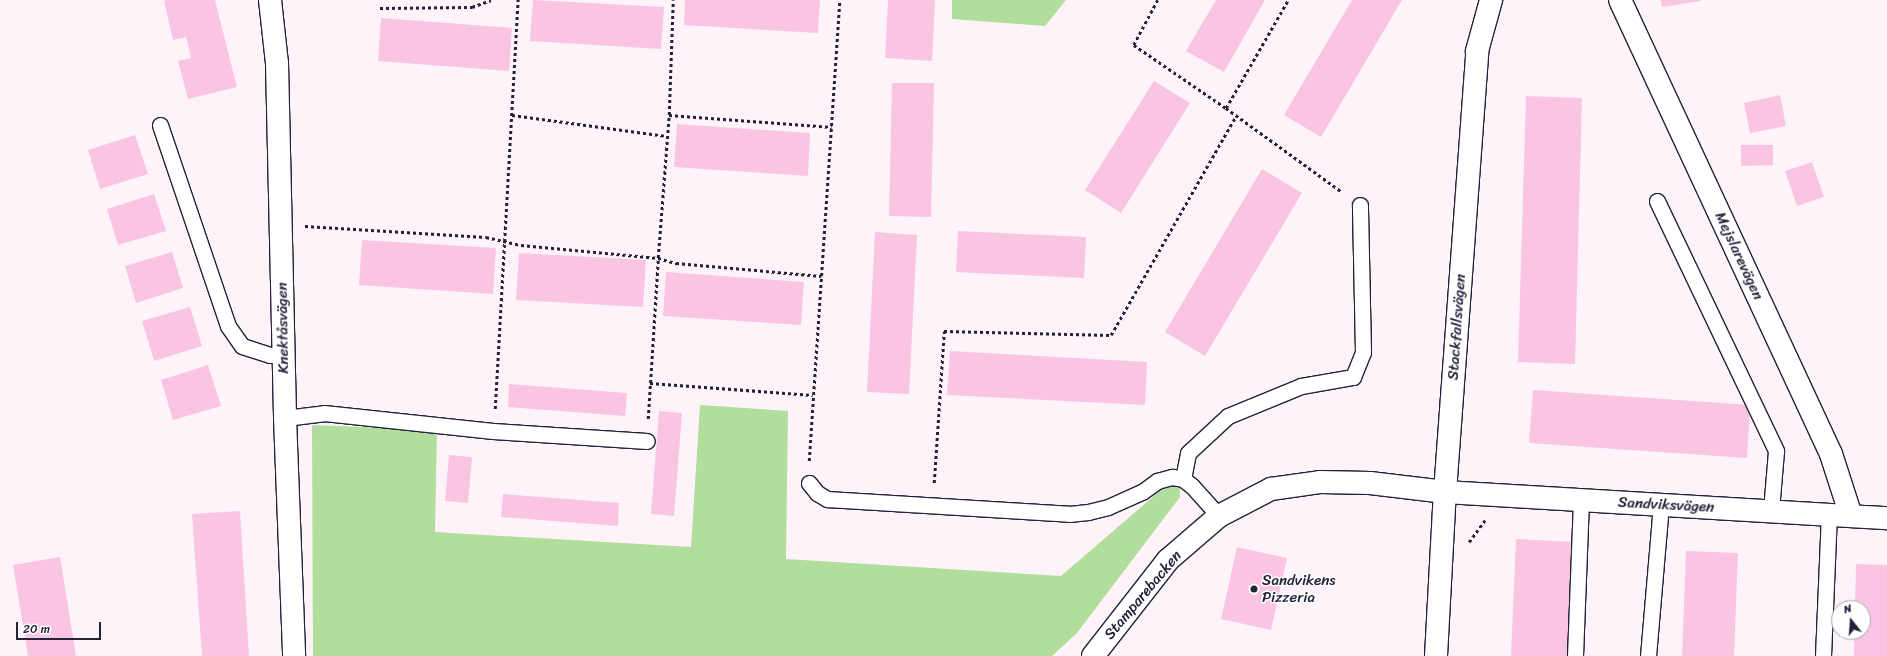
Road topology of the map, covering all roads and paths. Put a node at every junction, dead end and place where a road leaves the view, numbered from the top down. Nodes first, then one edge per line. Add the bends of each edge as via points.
1 (270, 0) edge
2 (491, 0) edge
3 (518, 0) edge
4 (673, 0) edge
5 (840, 0) edge
6 (1158, 0) edge
7 (1288, 0) edge
8 (1491, 0) edge
9 (1620, 0) edge
10 (380, 8) dead end
11 (1226, 108) junction
12 (669, 114) junction
13 (512, 115) junction
14 (1236, 116) junction
15 (160, 126) dead end
16 (832, 127) junction
17 (668, 136) junction
18 (1657, 201) dead end
19 (1360, 205) joint
20 (281, 224) junction
21 (505, 242) junction
22 (658, 258) junction
23 (822, 276) junction
24 (284, 354) junction
25 (650, 383) junction
26 (813, 395) junction
27 (285, 418) junction
28 (493, 431) junction
29 (647, 441) joint
30 (1183, 479) junction
31 (809, 483) joint
32 (1445, 492) junction
33 (1505, 495) junction
34 (1581, 500) junction
35 (932, 505) junction
36 (1661, 505) junction
37 (1771, 511) junction
38 (1829, 514) junction
39 (1219, 516) junction
40 (1851, 516) junction
41 (1887, 518) edge
42 (1468, 547) dead end
43 (294, 656) edge
44 (1093, 656) edge
45 (1436, 656) edge
46 (1575, 656) edge
47 (1648, 656) edge
48 (1823, 656) edge

1 - 20 street, Knektåsvägen via 277,63
2 - 10 path via 472,7
3 - 13 path
4 - 12 path
5 - 16 path
6 - 11 path via 1134,45
7 - 11 path
8 - 32 street, Stackfallsvägen via 1477,51
9 - 40 street, Mejslarevägen via 1831,454
11 - 14 path
12 - 16 path
12 - 17 path
13 - 17 path
13 - 21 path
14 - 19 path
14 - 35 path via 1111,335 944,331
15 - 24 lane via 228,326 242,346 270,355
16 - 23 path
17 - 22 path
18 - 37 lane via 1776,451
19 - 30 lane via 1363,352 1353,377 1301,386 1228,416 1188,453
20 - 21 path via 486,237
20 - 24 street, Knektåsvägen
21 - 22 path
21 - 28 path
22 - 23 path via 676,263
22 - 25 path
23 - 26 path
24 - 27 street, Knektåsvägen
25 - 26 path
25 - 29 path
26 - 31 path
27 - 28 lane via 324,412
27 - 43 street, Knektåsvägen
28 - 29 lane
30 - 35 lane via 1172,477 1156,481 1136,495 1088,512 1068,514
30 - 39 lane
31 - 35 lane via 817,493 827,499
32 - 33 street, Sandviksvägen
32 - 39 street, Stamparebacken via 1370,483 1320,482 1271,489
32 - 45 street, Stackfallsvägen
33 - 34 street, Sandviksvägen
33 - 42 path via 1494,513 1475,531
34 - 36 street, Sandviksvägen
34 - 46 lane
36 - 37 street, Sandviksvägen
36 - 47 lane
37 - 38 street, Sandviksvägen
38 - 40 street, Sandviksvägen
38 - 48 lane
39 - 44 street, Stamparebacken via 1168,560
40 - 41 street, Sandviksvägen

